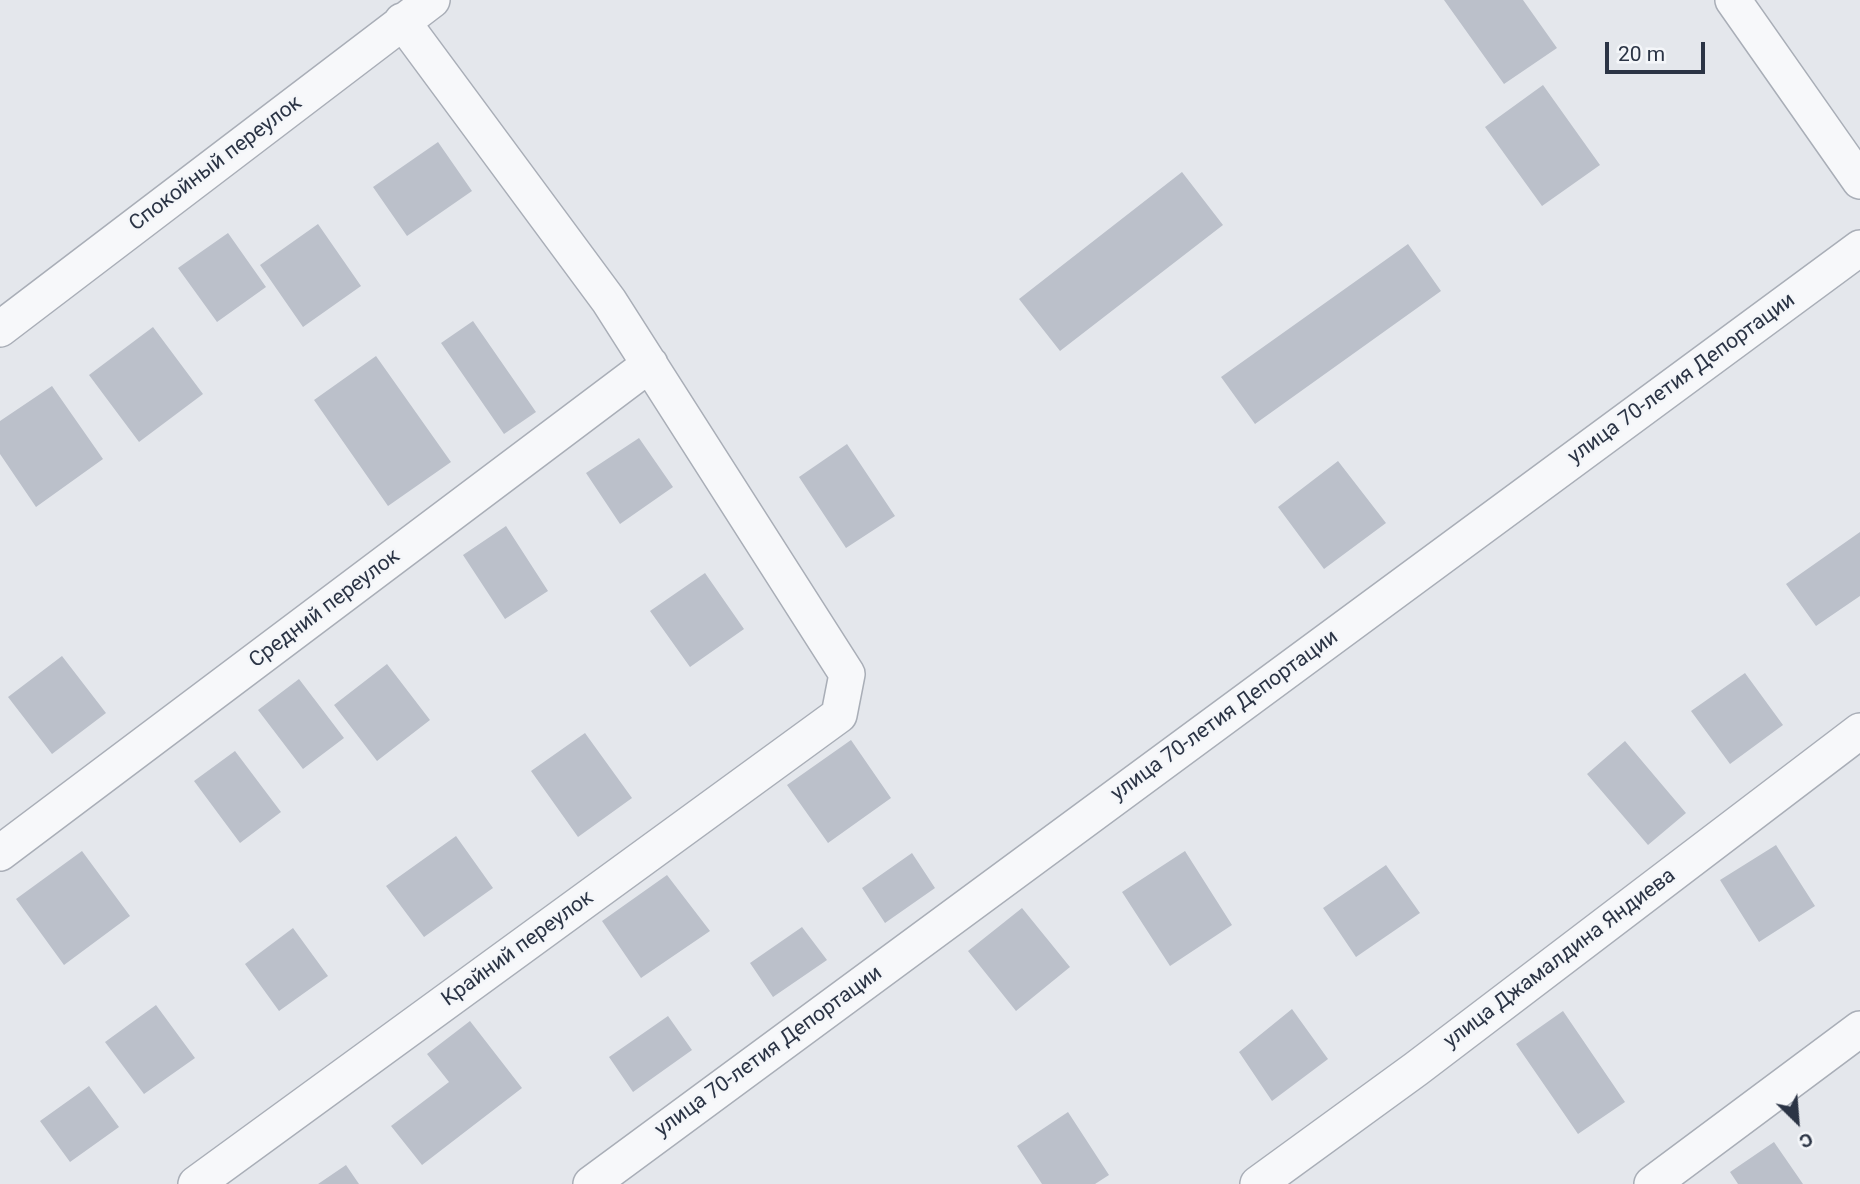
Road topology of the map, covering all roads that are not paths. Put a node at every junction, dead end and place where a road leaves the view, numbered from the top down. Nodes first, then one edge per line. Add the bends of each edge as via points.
1 (432, 0) edge
2 (1733, 0) edge
3 (402, 21) junction
4 (1860, 181) edge
5 (1860, 248) edge
6 (0, 329) edge
7 (650, 364) junction
8 (1860, 731) edge
9 (0, 853) edge
10 (1860, 1029) edge
11 (196, 1184) edge
12 (591, 1184) edge
13 (1258, 1184) edge
14 (1652, 1184) edge

1 - 3 street, Спокойный переулок
2 - 4 street
3 - 6 street, Спокойный переулок
3 - 7 street via 609,301
5 - 12 street, улица 70-летия Депортации
7 - 9 street, Средний переулок
7 - 11 street, Крайний переулок via 848,674 839,715
8 - 13 street, улица Джамалдина Яндиева
10 - 14 street

